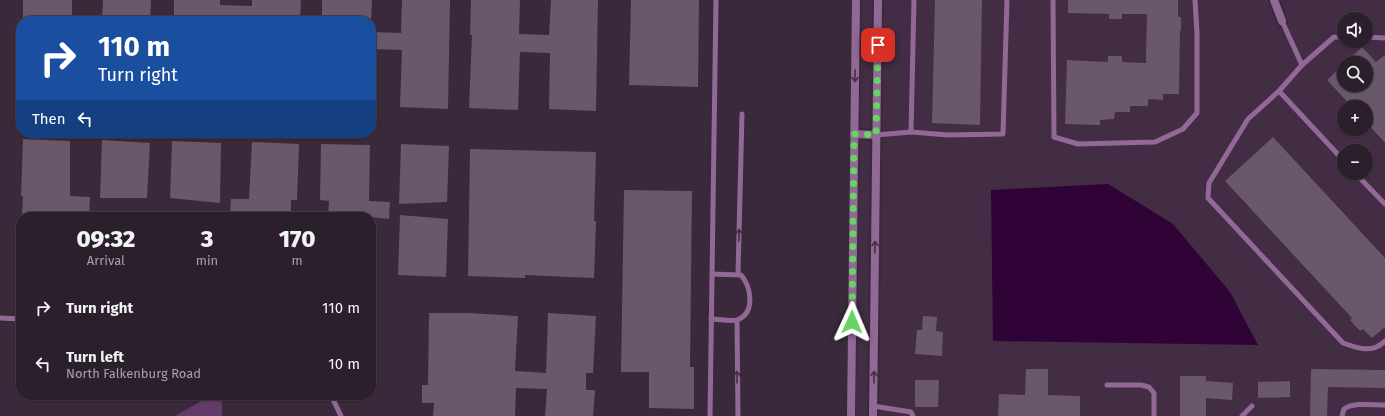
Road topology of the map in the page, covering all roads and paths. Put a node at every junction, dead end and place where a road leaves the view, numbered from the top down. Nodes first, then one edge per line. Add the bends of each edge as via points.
1 (716, 0) edge
2 (856, 0) edge
3 (878, 0) edge
4 (914, 0) edge
5 (1007, 0) edge
6 (1053, 0) edge
7 (1195, 0) edge
8 (1274, 0) edge
9 (1282, 21) joint
10 (1337, 37) edge
11 (1373, 37) edge
12 (1385, 38) edge
13 (1302, 65) junction
14 (1279, 91) junction
15 (742, 114) dead end
16 (911, 132) junction
17 (854, 134) junction
18 (876, 135) junction
19 (1337, 153) edge
20 (1362, 180) edge
21 (1385, 204) edge
22 (712, 274) junction
23 (738, 274) junction
24 (0, 318) edge
25 (16, 319) edge
26 (712, 319) junction
27 (737, 320) junction
28 (1385, 341) edge
29 (1107, 385) dead end
30 (333, 400) edge
31 (1385, 405) edge
32 (873, 406) junction
33 (1252, 406) dead end
34 (341, 416) edge
35 (710, 416) edge
36 (738, 416) edge
37 (850, 416) edge
38 (873, 416) edge
39 (913, 416) edge
40 (1154, 416) edge
41 (1242, 416) edge
42 (1342, 416) edge

1 - 22 lane
2 -> 17 street
3 - 18 street
4 - 16 lane
5 - 16 lane via 1003,134 948,135
6 - 7 lane via 1054,136 1078,144 1155,142 1183,129 1197,113
8 - 9 street
9 - 13 lane
10 - 13 lane
11 - 12 lane
13 - 14 lane
14 - 19 lane
14 - 28 lane via 1248,119 1209,183 1208,198 1343,343 1363,350 1381,345
23 -> 15 lane
16 - 18 lane
17 - 18 street
17 - 37 street
32 -> 18 street
20 - 21 lane
22 - 23 lane
22 - 26 lane
23 - 27 lane via 745,279 750,297 748,308
24 - 25 lane
26 - 27 lane
26 - 35 lane
36 -> 27 lane
29 - 40 lane via 1149,387 1154,393
30 - 34 lane
31 - 42 lane via 1348,406
32 - 38 street
32 - 39 lane via 911,412
33 - 41 lane

